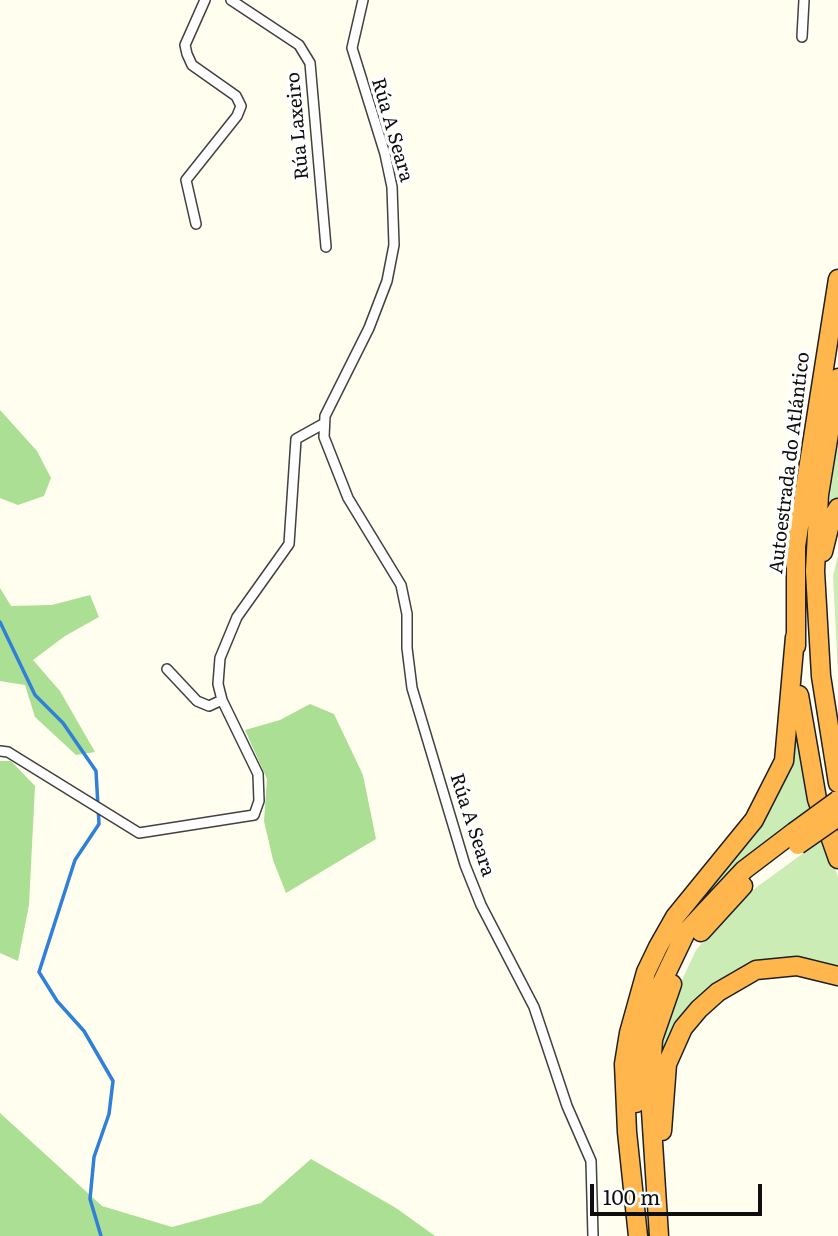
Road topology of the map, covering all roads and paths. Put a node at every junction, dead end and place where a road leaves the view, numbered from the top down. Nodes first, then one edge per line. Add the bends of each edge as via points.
1 (205, 0) edge
2 (231, 0) edge
3 (363, 0) edge
4 (804, 0) edge
5 (802, 37) dead end
6 (196, 224) dead end
7 (326, 247) dead end
8 (838, 279) edge
9 (838, 378) edge
10 (323, 424) junction
11 (838, 509) edge
12 (815, 571) junction
13 (795, 636) junction
14 (167, 669) dead end
15 (222, 700) junction
16 (0, 751) edge
17 (838, 783) edge
18 (838, 800) edge
19 (838, 817) edge
20 (796, 838) junction
21 (838, 859) edge
22 (838, 976) edge
23 (593, 1236) edge
24 (638, 1236) edge
25 (646, 1236) edge
26 (660, 1236) edge

1 - 6 street via 185,45 187,54 192,65 236,96 241,106 186,180
2 - 7 street, Rúa Laxeiro via 299,46 310,63
3 - 10 street, Rúa A Seara via 352,48 385,154 392,187 394,245 387,281 369,328
4 - 5 street
8 - 13 highway, Autoestrada do Atlántico via 796,546
9 - 12 highway, Autoestrada do Atlántico via 819,495
10 - 15 street, Rúa A Seara via 296,439 289,544 237,617 220,658
10 - 23 street, Rúa A Seara via 331,461 348,498 401,585 412,688 466,865 481,905 534,1007 591,1161
11 - 12 highway
12 - 17 highway, Autoestrada do Atlántico via 821,676
13 - 21 highway, Autoestrada do Atlántico via 807,749 817,799
13 - 24 highway via 784,761 754,820 675,917 646,972 629,1033 624,1064 626,1118
14 - 15 street via 197,701 209,706
15 - 16 street via 258,774 259,801 254,815 139,833
18 - 20 highway, bridge
19 - 20 highway, bridge
20 - 25 highway via 744,870 686,932 643,1022 635,1110
20 - 26 highway via 697,936 667,995 653,1040 650,1095
22 - 26 highway via 797,966 757,970 718,992 682,1028 667,1063

